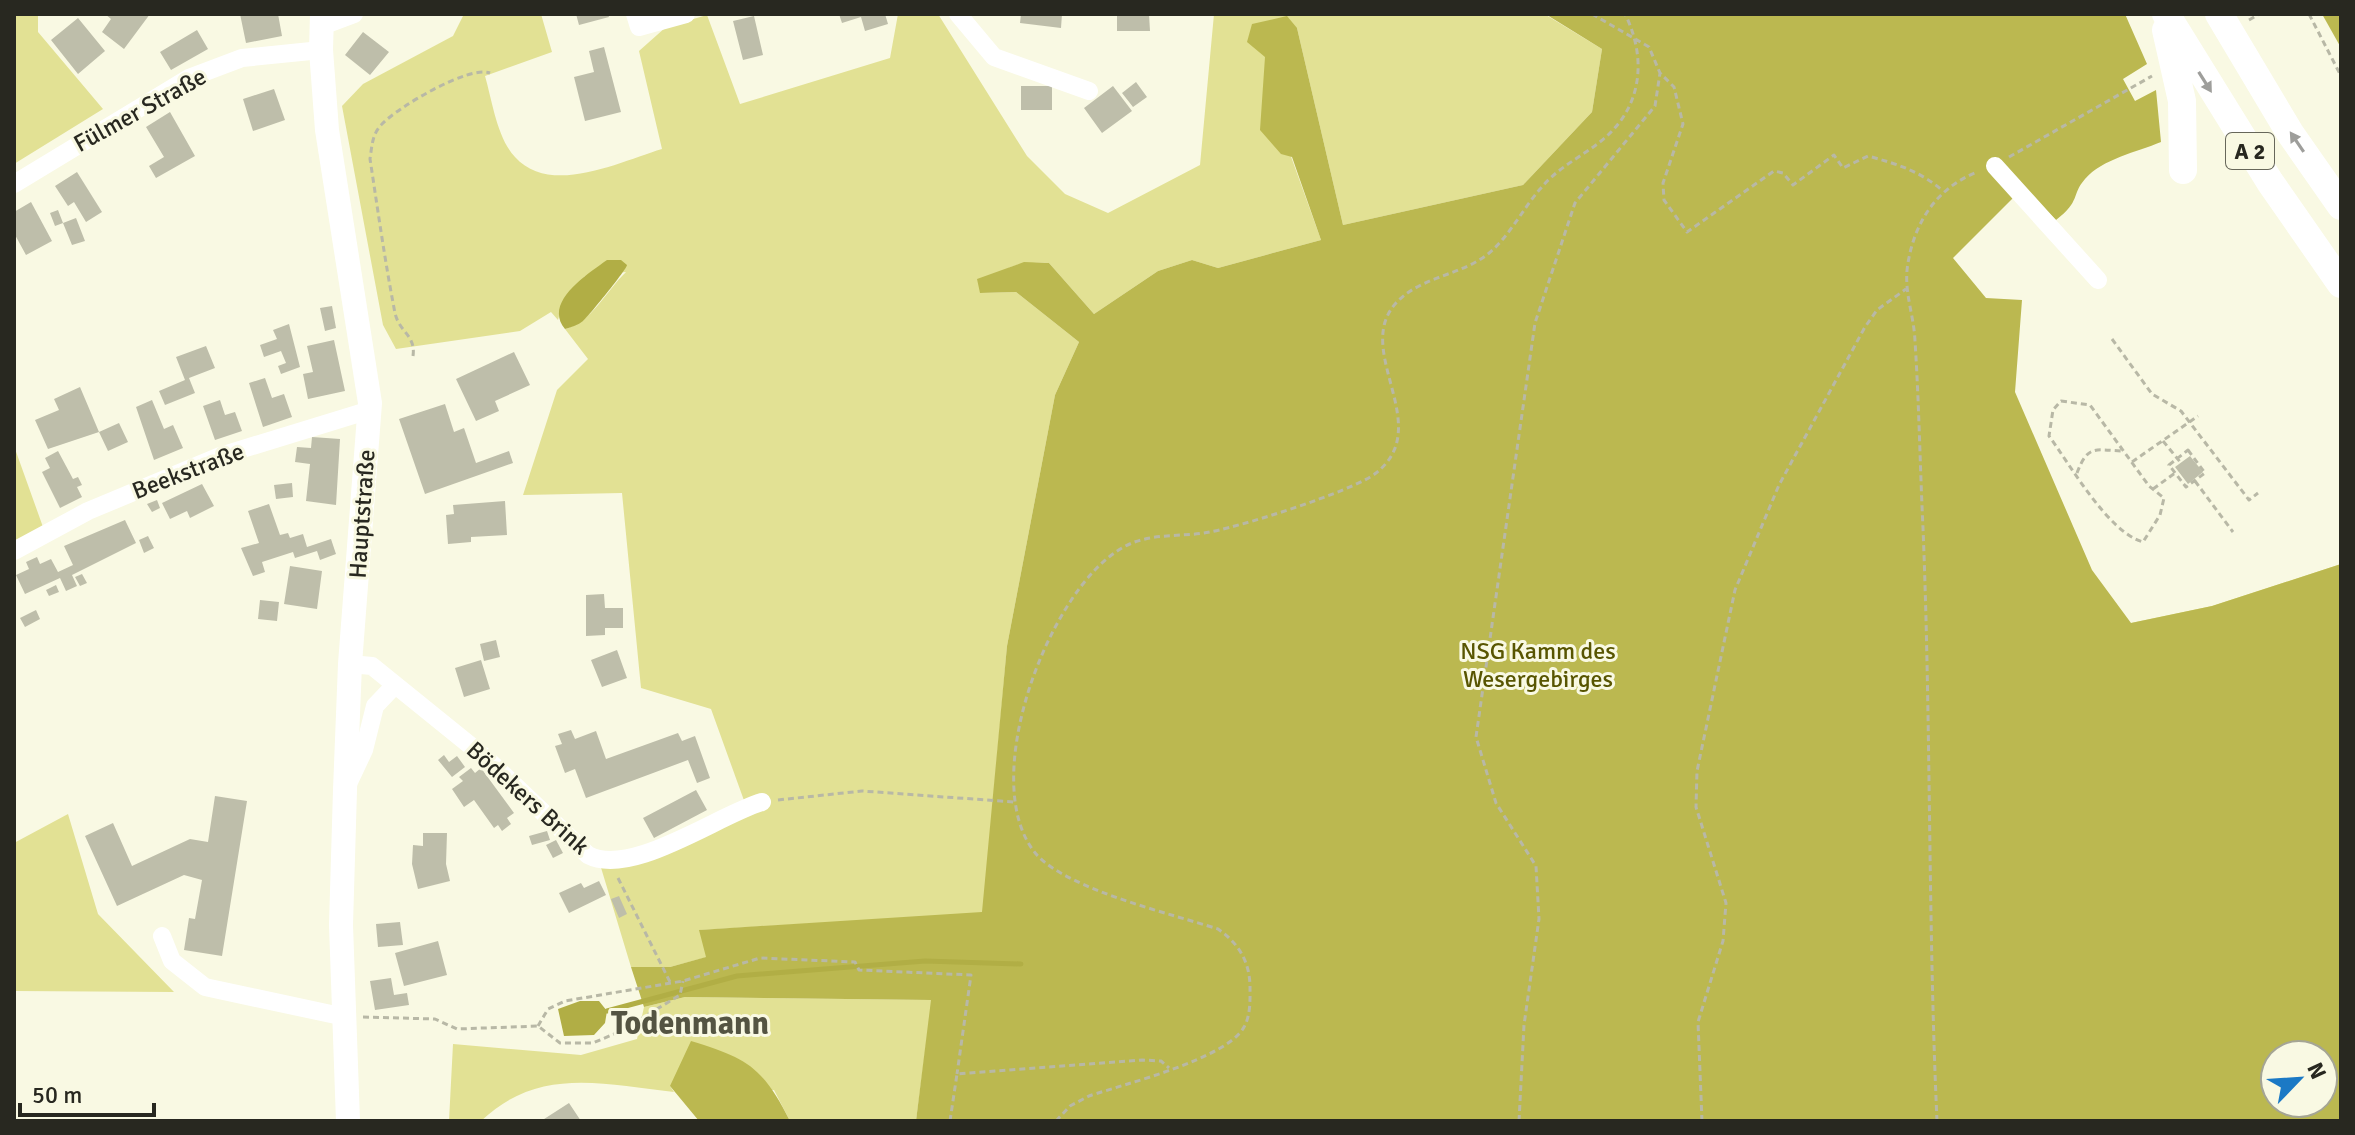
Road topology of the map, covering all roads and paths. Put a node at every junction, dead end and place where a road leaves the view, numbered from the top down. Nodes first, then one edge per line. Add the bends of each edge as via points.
1 (354, 14) edge
2 (635, 14) edge
3 (686, 14) edge
4 (958, 14) edge
5 (1592, 14) edge
6 (1625, 14) edge
7 (2164, 14) edge
8 (2219, 14) edge
9 (2309, 14) edge
10 (322, 20) edge
11 (1634, 38) junction
12 (321, 50) junction
13 (490, 73) dead end
14 (1660, 73) junction
15 (2341, 76) edge
16 (1089, 91) dead end
17 (1995, 166) dead end
18 (2183, 170) dead end
19 (14, 184) edge
20 (1943, 191) dead end
21 (2341, 206) edge
22 (2098, 280) dead end
23 (2341, 284) edge
24 (2112, 339) dead end
25 (413, 356) dead end
26 (370, 410) junction
27 (2198, 416) dead end
28 (2189, 422) junction
29 (2163, 441) junction
30 (2123, 451) junction
31 (2179, 461) junction
32 (2132, 463) junction
33 (2175, 473) junction
34 (2077, 474) junction
35 (2195, 481) junction
36 (2153, 489) junction
37 (2258, 493) dead end
38 (2233, 532) dead end
39 (14, 551) edge
40 (350, 664) junction
41 (395, 685) junction
42 (345, 790) junction
43 (762, 802) joint
44 (1014, 802) junction
45 (609, 860) junction
46 (162, 936) dead end
47 (683, 981) junction
48 (670, 982) junction
49 (345, 1017) junction
50 (538, 1026) junction
51 (1169, 1068) junction
52 (957, 1074) junction
53 (348, 1121) edge
54 (950, 1121) edge
55 (1056, 1121) edge
56 (1519, 1121) edge
57 (1702, 1121) edge
58 (1937, 1121) edge

1 - 10 street
2 - 3 street via 639,27
4 - 16 street via 994,57
5 - 11 path
6 - 11 path
7 - 18 highway via 2182,101
7 -> 23 highway, A 2
21 -> 8 highway, A 2
9 - 15 path
10 - 12 main road, Hauptstraße
11 - 14 path via 1649,47
11 - 44 path via 1639,66 1634,98 1606,137 1542,186 1490,253 1418,285 1383,320 1381,339 1399,419 1390,457 1376,473 1225,529 1143,539 1123,547 1090,573 1054,628 1033,677 1015,753
12 - 19 street, Fülmer Straße via 242,58 189,78
12 - 26 main road, Hauptstraße via 327,130
13 - 25 path via 469,72 418,100 383,122 372,142 370,159 396,320 410,333
14 - 20 path via 1674,87 1683,124 1663,183 1664,200 1687,232 1774,171 1793,185 1834,155 1843,168 1868,156 1904,166
14 - 56 path via 1655,106 1575,203 1535,323 1476,737 1496,803 1536,866 1539,919 1524,1025
17 - 22 street
24 - 28 path via 2152,394
26 - 39 street, Beekstraße via 220,456 88,511
26 - 40 main road, Hauptstraße
27 - 28 path
28 - 29 path
28 - 37 path via 2249,500
29 - 31 path
29 - 32 path
30 - 32 path
30 - 34 path via 2091,450 2084,454
30 - 34 path via 2090,405 2061,401 2053,410 2049,436
31 - 33 path via 2169,465
31 - 35 path via 2188,450 2205,473
32 - 36 path
33 - 35 path via 2186,487
33 - 36 path
34 - 36 path via 2105,513 2131,539 2143,542 2164,498
35 - 38 path
40 - 41 street, Bödekers Brink via 372,666
40 - 42 main road, Hauptstraße
41 - 42 street via 375,706 364,750
41 - 45 street, Bödekers Brink via 487,759 588,855
42 - 49 main road, Hauptstraße
43 - 44 path via 862,791
43 - 45 street, Bödekers Brink via 650,852
44 - 51 path via 1022,833 1039,857 1106,893 1218,929 1233,939 1246,959 1250,982 1245,1026 1216,1050
45 - 48 path
46 - 49 street via 172,961 205,987
47 - 48 path
47 - 50 path via 680,995 593,1043 560,1043
47 - 52 path via 760,958 855,962 859,970 971,975
48 - 50 path via 565,1001 548,1009
49 - 50 path via 435,1019 457,1029
49 - 53 main road, Hauptstraße
51 - 52 path via 1161,1061 1142,1060
51 - 55 path via 1089,1096
52 - 54 path
57 - 58 path via 1698,1022 1723,941 1726,903 1696,807 1697,771 1735,590 1779,485 1865,327 1877,310 1906,289 1915,336 1925,581

